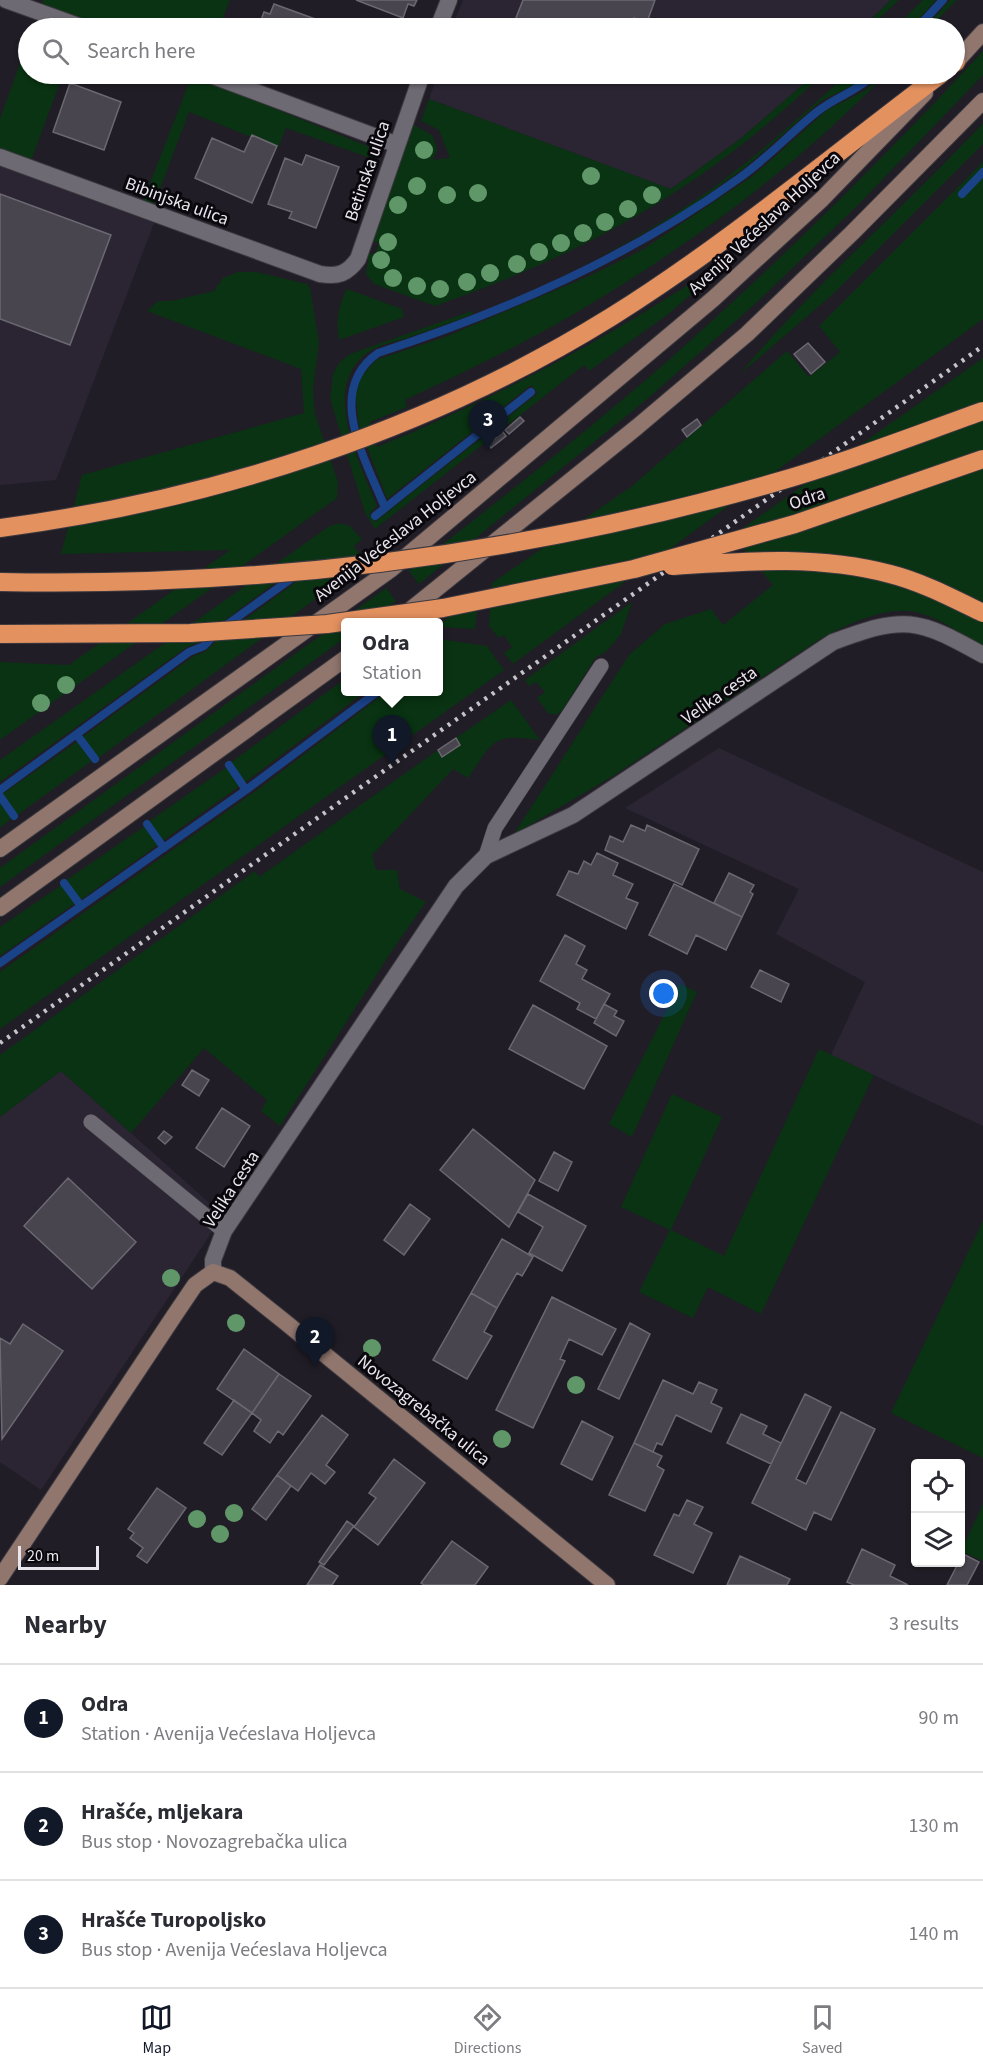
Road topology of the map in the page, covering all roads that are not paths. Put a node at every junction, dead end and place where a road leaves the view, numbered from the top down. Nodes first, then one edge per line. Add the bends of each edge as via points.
1 (6, 0) edge
2 (448, 0) edge
3 (56, 18) edge
4 (442, 18) edge
5 (983, 32) edge
6 (965, 51) edge
7 (235, 84) edge
8 (418, 84) edge
9 (928, 84) edge
10 (934, 84) edge
11 (983, 101) edge
12 (395, 144) junction
13 (0, 157) edge
14 (340, 275) joint
15 (983, 411) edge
16 (983, 459) edge
17 (0, 528) edge
18 (634, 569) junction
19 (0, 582) edge
20 (983, 613) edge
21 (370, 618) edge
22 (399, 618) edge
23 (341, 622) edge
24 (0, 634) edge
25 (983, 655) edge
26 (341, 661) edge
27 (601, 666) dead end
28 (0, 849) edge
29 (486, 856) junction
30 (0, 908) edge
31 (91, 1122) dead end
32 (224, 1231) junction
33 (213, 1272) junction
34 (0, 1578) edge
35 (607, 1585) edge

1 - 3 street
2 - 4 street
5 - 6 main road, Avenija Većeslava Holjevca
7 - 12 street
8 - 12 street, Betinska ulica
9 - 17 highway via 688,266 609,318 509,374 380,432 235,481 151,503
10 - 28 main road, Avenija Većeslava Holjevca via 822,199 713,299 390,570
11 - 22 main road via 747,334 638,427
12 - 14 street, Betinska ulica via 358,259 350,271
13 - 14 street, Bibinjska ulica via 320,274
15 - 19 highway, Odra, bridge via 774,483 515,543 394,561 185,581
16 - 18 highway, Odra, bridge via 795,524
18 - 20 highway, bridge via 763,560 829,562 892,574
18 - 21 highway, Odra, bridge via 443,608
23 - 24 highway, Odra, bridge via 190,633
25 - 29 street, Velika cesta via 926,626 903,623 881,625 833,642 573,815
26 - 30 main road
27 - 29 lane, Velika cesta via 495,828
29 - 32 street, Velika cesta via 456,886
31 - 32 lane
32 - 33 street, Velika cesta
33 - 34 main road via 195,1285
33 - 35 main road, Novozagrebačka ulica via 230,1278

